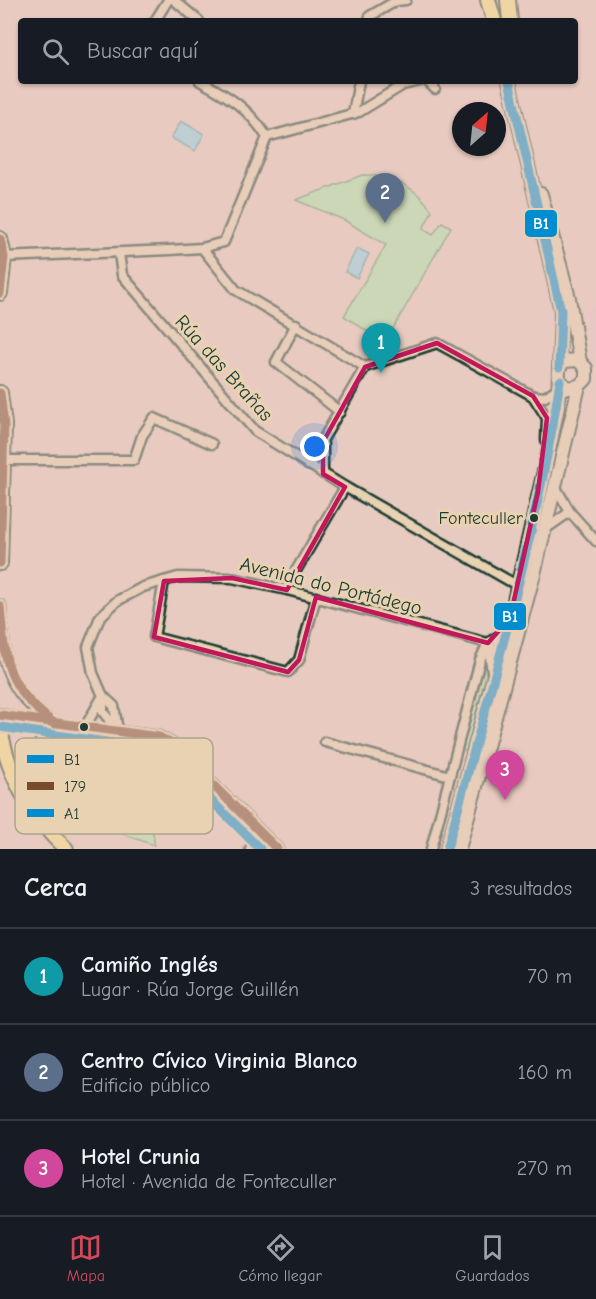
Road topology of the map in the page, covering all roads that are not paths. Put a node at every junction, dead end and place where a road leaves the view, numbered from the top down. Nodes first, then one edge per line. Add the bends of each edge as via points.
1 (168, 0) edge
2 (174, 0) edge
3 (406, 0) edge
4 (488, 0) edge
5 (496, 0) edge
6 (508, 0) edge
7 (157, 18) edge
8 (196, 18) edge
9 (370, 18) edge
10 (493, 18) edge
11 (499, 18) edge
12 (510, 18) edge
13 (205, 84) edge
14 (358, 84) edge
15 (407, 84) edge
16 (430, 84) edge
17 (510, 84) edge
18 (517, 84) edge
19 (435, 89) dead end
20 (353, 114) junction
21 (267, 137) junction
22 (544, 225) junction
23 (0, 239) edge
24 (202, 248) junction
25 (119, 253) junction
26 (4, 257) junction
27 (0, 293) edge
28 (296, 324) junction
29 (580, 362) junction
30 (365, 367) junction
31 (559, 367) junction
32 (587, 381) edge
33 (559, 384) junction
34 (0, 393) edge
35 (533, 396) junction
36 (340, 412) junction
37 (323, 442) junction
38 (212, 444) dead end
39 (3, 460) junction
40 (308, 465) junction
41 (322, 474) junction
42 (554, 485) junction
43 (345, 487) junction
44 (538, 492) junction
45 (570, 512) junction
46 (544, 530) junction
47 (596, 541) edge
48 (538, 552) junction
49 (0, 563) edge
50 (164, 581) junction
51 (518, 587) junction
52 (287, 590) junction
53 (316, 597) junction
54 (0, 606) edge
55 (488, 643) junction
56 (502, 645) junction
57 (493, 680) junction
58 (103, 696) junction
59 (0, 715) edge
60 (55, 724) junction
61 (0, 727) edge
62 (85, 727) junction
63 (118, 731) junction
64 (492, 732) junction
65 (43, 738) edge
66 (161, 738) edge
67 (325, 741) dead end
68 (15, 776) edge
69 (450, 776) junction
70 (213, 785) edge
71 (474, 799) junction
72 (259, 830) junction
73 (51, 834) edge
74 (66, 849) edge
75 (250, 849) edge
76 (278, 849) edge
77 (431, 849) edge
78 (447, 849) edge
79 (453, 849) edge
80 (459, 849) edge

1 - 7 street
2 - 8 street
3 - 9 street via 396,1
4 - 10 main road
5 - 11 main road
6 - 12 main road
13 - 21 street via 254,116
14 - 20 street
15 - 20 street
16 - 19 street
17 - 22 main road
18 - 22 main road
20 - 21 street
21 - 24 street via 225,242
22 - 29 main road via 569,298
22 - 31 main road via 561,311
23 - 26 main road
24 - 25 street
24 - 28 street via 236,290
25 - 26 street
25 - 40 street, Rúa das Brañas via 122,275 255,431
26 - 27 main road
28 - 30 street
28 - 36 street via 276,362
29 - 31 main road via 568,359
29 - 32 main road
30 - 35 street via 437,343
30 - 36 street
31 - 33 main road
32 - 33 main road via 568,387
32 - 42 main road
33 - 35 street via 545,396
33 - 44 main road via 551,441
34 - 39 main road
35 - 44 street via 547,418
36 - 37 street
37 - 40 street
37 - 41 street
38 - 39 street via 154,418 142,436 134,460
39 - 49 main road
40 - 41 street, Rúa das Brañas
41 - 43 street, Rúa das Brañas
42 - 45 street
42 - 46 main road
43 - 51 street, Rúa das Brañas
43 - 52 street
44 - 51 main road
45 - 46 street
45 - 47 street
46 - 48 main road
48 - 51 street
48 - 64 main road
50 - 52 street, Avenida do Portádego via 178,577 232,578
50 - 53 street via 154,637 288,672 299,660
50 - 58 street, Avenida do Portádego via 117,601 100,617 88,647
51 - 56 street
51 - 56 main road
52 - 53 street, Avenida do Portádego
53 - 55 street, Avenida do Portádego
54 - 60 street via 5,656 18,692
55 - 56 street, Avenida do Portádego via 494,649
55 - 57 street
55 - 69 street via 480,660
56 - 57 main road
56 - 64 street via 490,718
57 - 78 main road
58 - 62 street
58 - 63 street, Avenida do Portádego via 103,712
59 - 60 street
60 - 62 street
60 - 65 street
61 - 68 main road
62 - 63 street
63 - 66 street
64 - 71 main road
67 - 69 street
69 - 77 street
70 - 72 street
71 - 79 main road
71 - 80 main road
72 - 75 street
72 - 76 street
73 - 74 main road

